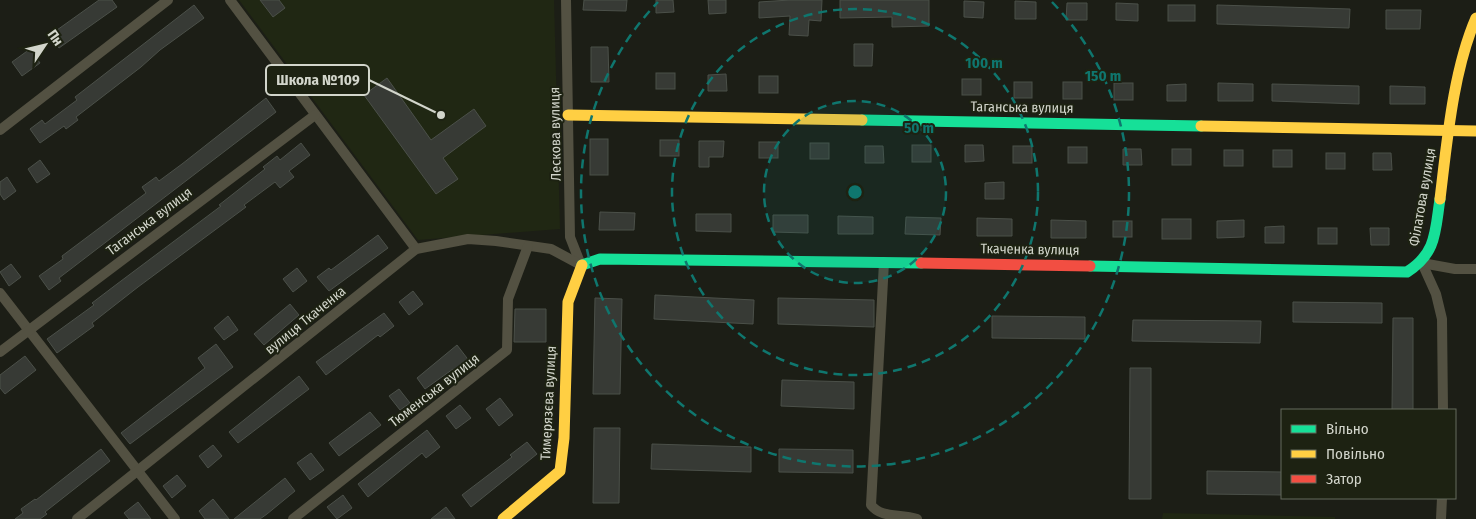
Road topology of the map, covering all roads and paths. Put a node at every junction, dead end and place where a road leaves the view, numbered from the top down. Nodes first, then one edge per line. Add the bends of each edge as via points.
1 (168, 0) edge
2 (230, 0) edge
3 (566, 0) edge
4 (1476, 18) edge
5 (568, 114) junction
6 (315, 115) junction
7 (0, 130) edge
8 (1449, 131) junction
9 (1476, 131) edge
10 (528, 246) junction
11 (416, 249) junction
12 (884, 262) junction
13 (1422, 263) junction
14 (581, 265) junction
15 (1476, 269) edge
16 (0, 293) edge
17 (28, 331) junction
18 (0, 352) edge
19 (1443, 409) edge
20 (138, 471) junction
21 (1442, 499) edge
22 (77, 519) edge
23 (175, 519) edge
24 (293, 519) edge
25 (503, 519) edge
26 (917, 519) edge
27 (1442, 519) edge

1 - 7 street
2 - 6 street
3 - 5 street, Лескова вулиця
4 - 8 street, Філатова вулиця via 1467,39
5 - 8 street, Таганська вулиця
5 - 14 street, Лескова вулиця via 570,238
6 - 11 street
6 - 17 street, Таганська вулиця
8 - 9 street, Таганська вулиця
8 - 13 street, Філатова вулиця via 1434,239 1430,253
10 - 11 street, вулиця Ткаченка via 468,239
10 - 14 street, вулиця Ткаченка via 551,249
10 - 24 street, Тюменська вулиця via 508,299 507,350
11 - 20 street, вулиця Ткаченка
12 - 13 street, Ткаченка вулиця via 1392,273 1407,272
12 - 14 street, Ткаченка вулиця via 629,258 600,259
12 - 26 street via 871,505 884,517
13 - 15 street
13 - 19 street, Філатова вулиця via 1436,294 1442,319
14 - 25 street, Тимерязєва вулиця via 568,302 560,471
16 - 17 street
17 - 18 street, Таганська вулиця
17 - 20 street
20 - 22 street, вулиця Ткаченка
20 - 23 street
21 - 27 street

